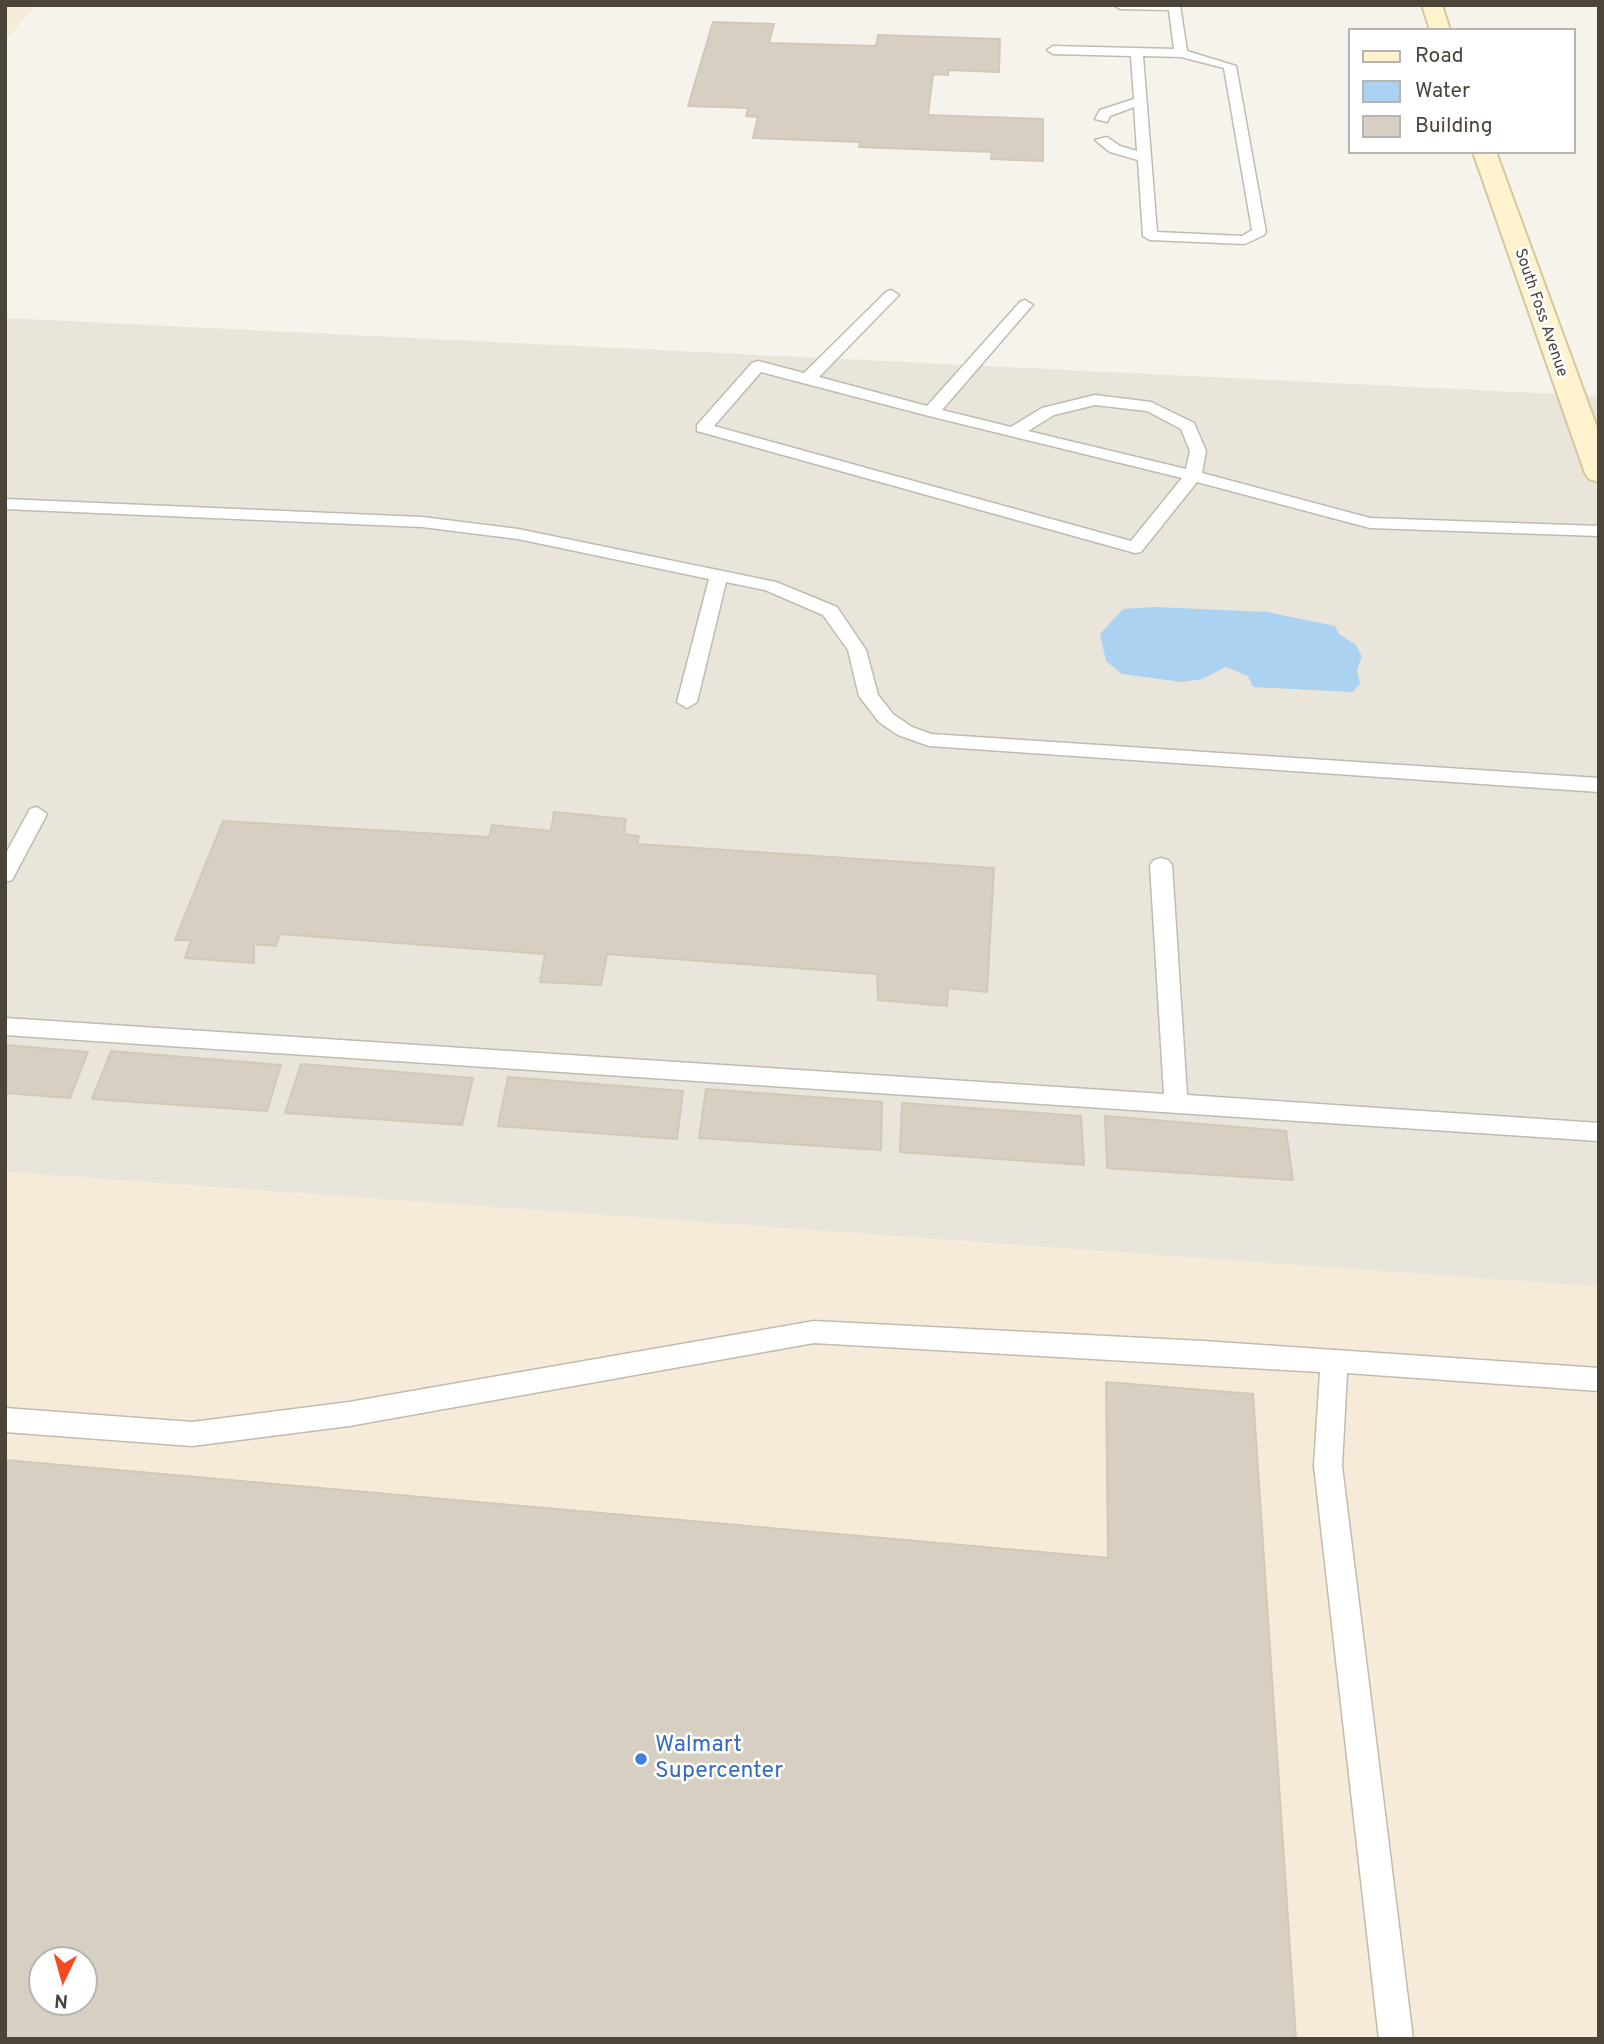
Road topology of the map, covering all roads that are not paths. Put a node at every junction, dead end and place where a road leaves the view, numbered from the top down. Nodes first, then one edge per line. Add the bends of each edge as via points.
1 (1120, 5) edge
2 (1432, 5) edge
3 (1175, 6) edge
4 (1439, 28) edge
5 (1053, 50) dead end
6 (1137, 53) junction
7 (1181, 53) junction
8 (1140, 101) junction
9 (1102, 119) dead end
10 (1102, 140) dead end
11 (1485, 154) edge
12 (1145, 158) junction
13 (891, 295) dead end
14 (1025, 305) dead end
15 (807, 380) junction
16 (931, 412) junction
17 (1014, 432) junction
18 (1599, 473) edge
19 (1193, 476) junction
20 (5, 504) edge
21 (1599, 531) edge
22 (719, 576) junction
23 (687, 702) dead end
24 (1599, 785) edge
25 (37, 814) dead end
26 (1161, 864) dead end
27 (5, 875) edge
28 (5, 1026) edge
29 (1176, 1105) junction
30 (1599, 1132) edge
31 (1334, 1362) junction
32 (1599, 1380) edge
33 (5, 1420) edge
34 (1396, 2039) edge

1 - 3 lane
2 - 4 street
3 - 7 lane
5 - 6 lane
6 - 7 lane
6 - 8 lane
7 - 12 lane via 1230,66 1259,232 1245,240 1150,236
8 - 9 lane via 1105,113
8 - 12 lane
10 - 12 lane
11 - 18 street, South Foss Avenue
13 - 15 lane
14 - 16 lane
15 - 16 lane
15 - 19 lane via 758,366 702,428 1135,548
16 - 17 lane
17 - 19 lane
17 - 19 lane via 1048,411 1095,400 1151,407 1188,426 1198,451
19 - 21 lane via 1370,523
20 - 22 lane via 422,522 518,534
22 - 23 lane
22 - 24 lane via 770,586 830,611 858,650 869,696 886,718 929,740
25 - 27 lane
26 - 29 lane
28 - 29 lane
29 - 30 lane
31 - 32 lane
31 - 33 lane via 814,1332 349,1414 192,1434
31 - 34 lane via 1328,1466

